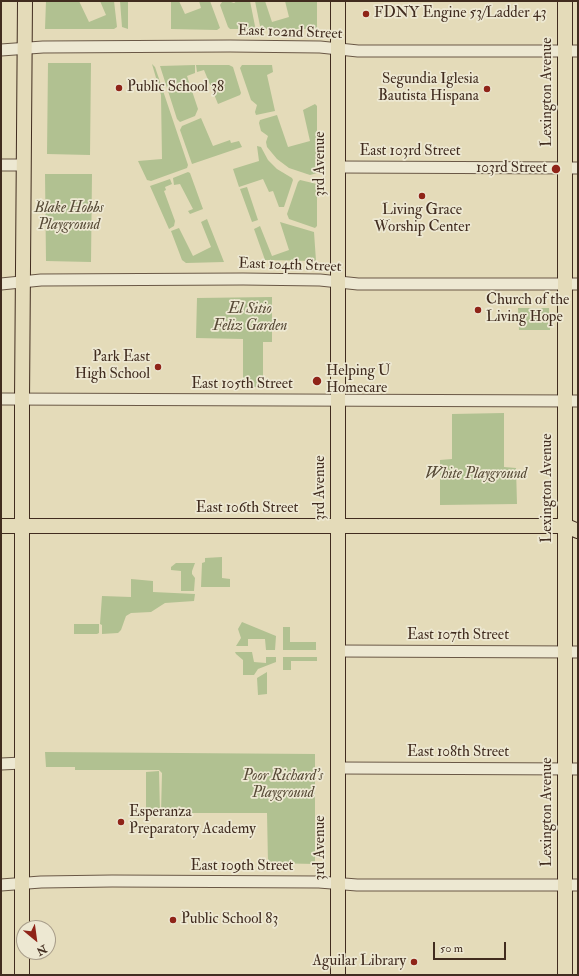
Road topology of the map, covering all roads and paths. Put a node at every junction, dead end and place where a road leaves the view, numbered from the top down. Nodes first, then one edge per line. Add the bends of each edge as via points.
1 (25, 1) edge
2 (338, 1) edge
3 (565, 1) edge
4 (24, 48) junction
5 (338, 49) junction
6 (1, 50) edge
7 (572, 51) edge
8 (1, 165) edge
9 (24, 165) junction
10 (338, 167) junction
11 (571, 168) edge
12 (338, 281) junction
13 (23, 282) junction
14 (1, 284) edge
15 (572, 284) edge
16 (1, 399) edge
17 (22, 399) junction
18 (338, 400) junction
19 (572, 401) edge
20 (1, 526) edge
21 (22, 526) junction
22 (338, 526) junction
23 (574, 526) edge
24 (338, 651) junction
25 (572, 652) edge
26 (23, 763) junction
27 (1, 764) edge
28 (338, 768) junction
29 (572, 769) edge
30 (22, 884) junction
31 (338, 884) junction
32 (1, 885) edge
33 (572, 885) edge
34 (22, 975) edge
35 (338, 975) edge
36 (565, 975) edge

1 - 4 main road
2 - 5 main road, 3rd Avenue
3 - 7 main road, Lexington Avenue
4 - 5 street, East 102nd Street via 230,46
4 - 6 street, East 102nd Street
4 - 9 main road
5 - 7 street, East 102nd Street
5 - 10 main road, 3rd Avenue
7 - 11 main road, Lexington Avenue
8 - 9 street
9 - 13 main road
10 - 11 street, East 103rd Street
10 - 12 main road, 3rd Avenue
11 - 15 main road, Lexington Avenue
12 - 13 street, East 104th Street via 235,279
12 - 15 street, East 104th Street via 358,284
12 - 18 main road, 3rd Avenue
13 - 14 street, East 104th Street
13 - 17 main road
15 - 19 main road, Lexington Avenue
16 - 17 street, East 105th Street
17 - 18 street, East 105th Street
17 - 21 main road
18 - 19 street, East 105th Street
18 - 22 main road, 3rd Avenue
19 - 23 main road, Lexington Avenue
20 - 21 main road, East 106th Street
21 - 22 main road, East 106th Street
21 - 26 main road
22 - 23 main road, East 106th Street
22 - 24 main road, 3rd Avenue
23 - 25 main road, Lexington Avenue
24 - 25 street, East 107th Street
24 - 28 main road, 3rd Avenue
25 - 29 main road, Lexington Avenue
26 - 27 street
26 - 30 main road
28 - 29 street, East 108th Street
28 - 31 main road, 3rd Avenue
29 - 33 main road, Lexington Avenue
30 - 31 street, East 109th Street via 240,881
30 - 32 street, East 109th Street
30 - 34 main road
31 - 33 street, East 109th Street
31 - 35 main road, 3rd Avenue
33 - 36 main road, Lexington Avenue

